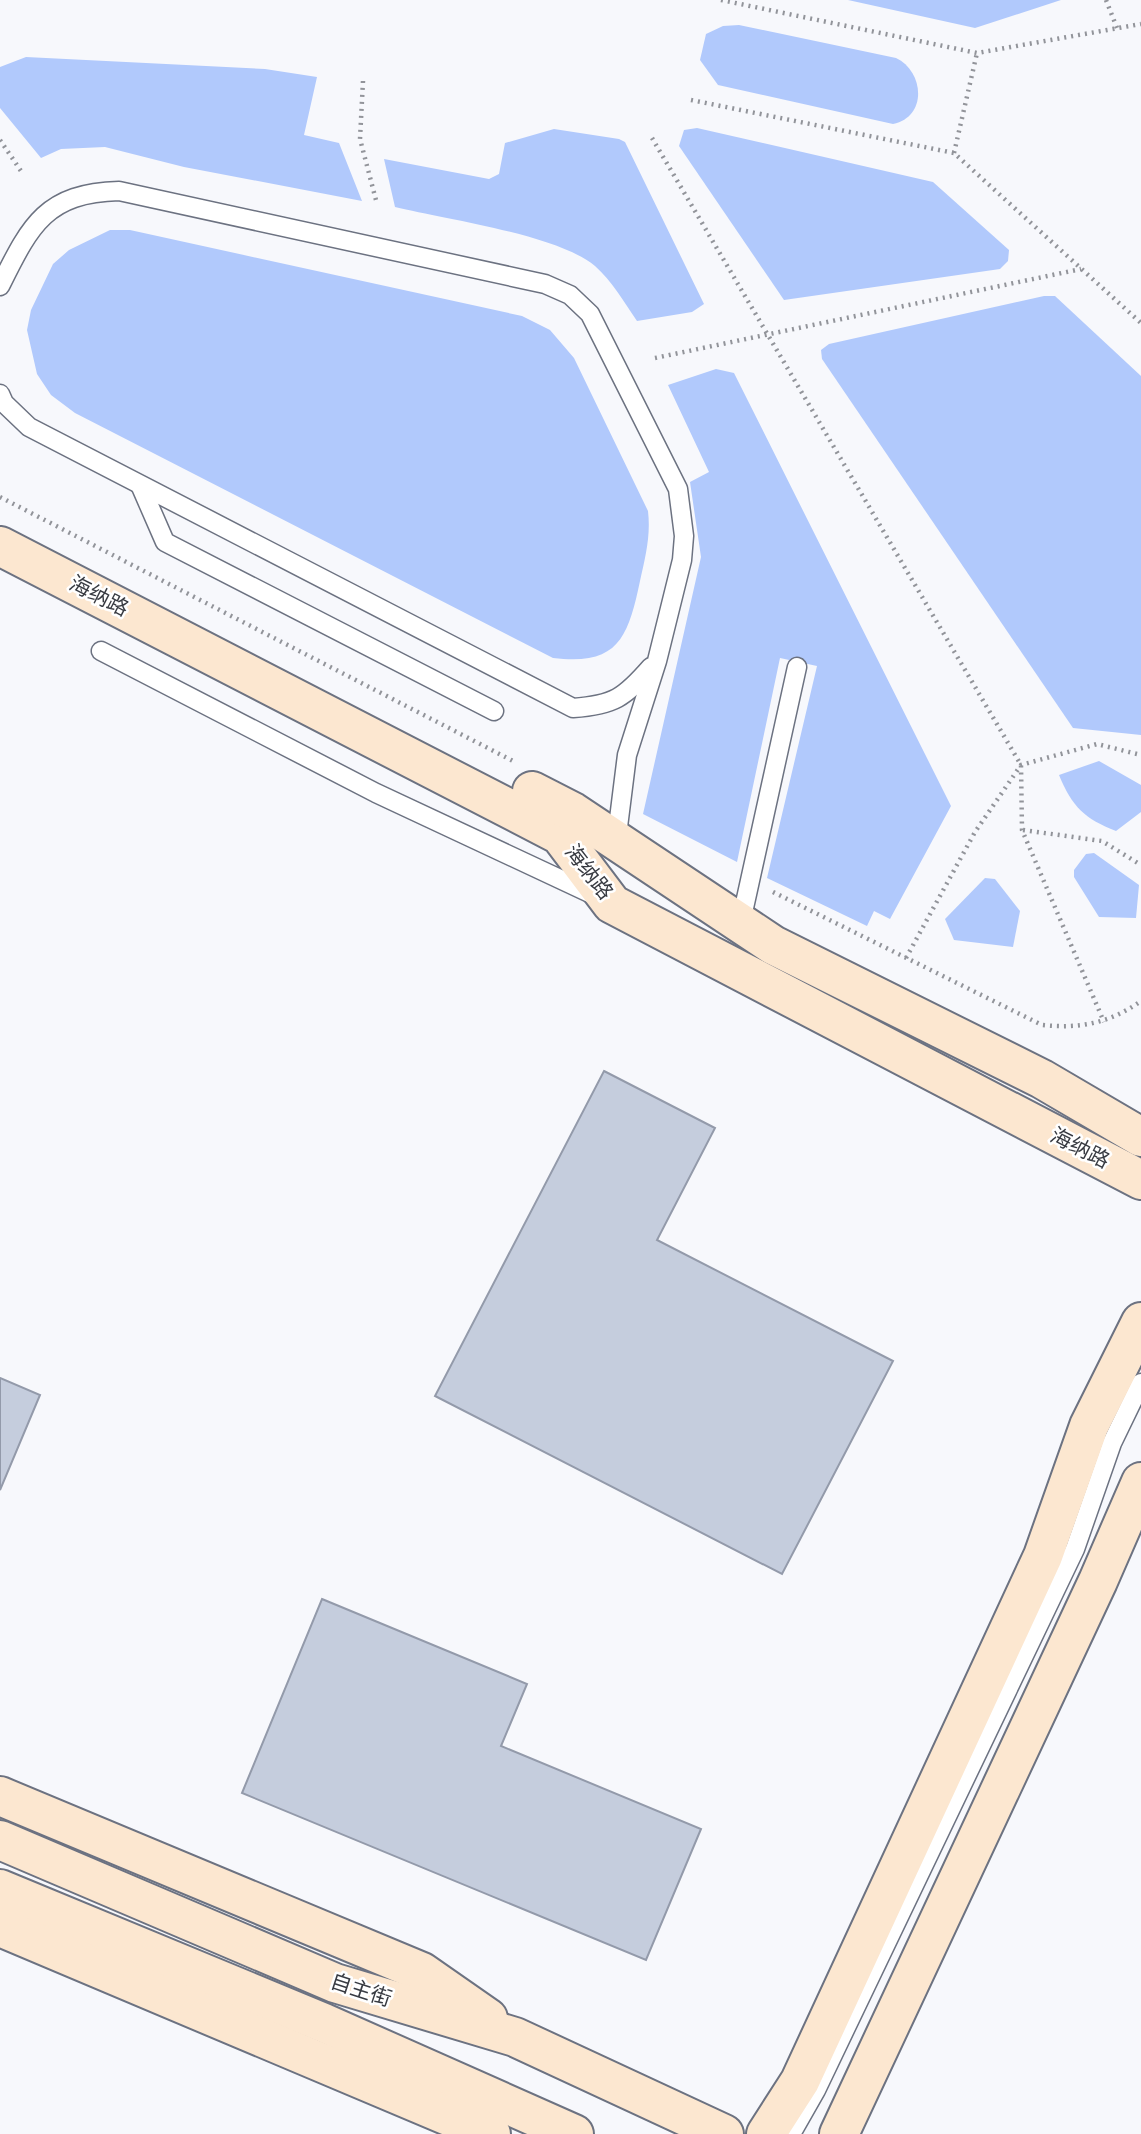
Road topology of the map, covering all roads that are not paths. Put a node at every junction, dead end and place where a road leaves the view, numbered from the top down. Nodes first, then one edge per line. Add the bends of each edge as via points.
1 (0, 286) edge
2 (0, 394) edge
3 (141, 487) junction
4 (0, 520) edge
5 (0, 546) edge
6 (101, 651) dead end
7 (657, 661) junction
8 (797, 667) dead end
9 (494, 710) dead end
10 (616, 843) junction
11 (612, 904) junction
12 (740, 926) junction
13 (1141, 1137) edge
14 (1141, 1180) edge
15 (1141, 1322) edge
16 (1141, 1383) edge
17 (1141, 1482) edge
18 (0, 1796) edge
19 (0, 1840) edge
20 (0, 1889) edge
21 (0, 1927) edge
22 (324, 2023) junction
23 (515, 2037) junction
24 (485, 2132) edge
25 (575, 2134) edge
26 (724, 2134) edge
27 (766, 2134) edge
28 (791, 2134) edge
29 (839, 2134) edge

1 - 7 lane via 37,222 60,202 88,192 119,191 545,284 570,295 590,314 678,489 683,513 682,560
2 - 3 lane via 29,427
3 - 7 lane via 573,708 602,705 626,695
3 - 9 lane via 165,542
4 - 10 main road, 海纳路 via 573,812
5 - 11 main road, 海纳路 via 560,835
6 - 11 lane via 376,793
7 - 10 lane via 627,755
8 - 12 lane
10 - 12 main road, 海纳路
11 - 14 main road, 海纳路
12 - 13 main road, 海纳路 via 1042,1079
15 - 27 main road via 1089,1426 1043,1556 800,2081
16 - 28 lane via 1112,1443 1075,1549
17 - 29 main road via 1093,1594
18 - 23 main road via 422,1972
19 - 23 main road, 自主街 via 335,1983
20 - 22 main road, 自主街
21 - 24 main road
22 - 24 main road
22 - 25 main road, 自主街
23 - 26 main road, 自主街

